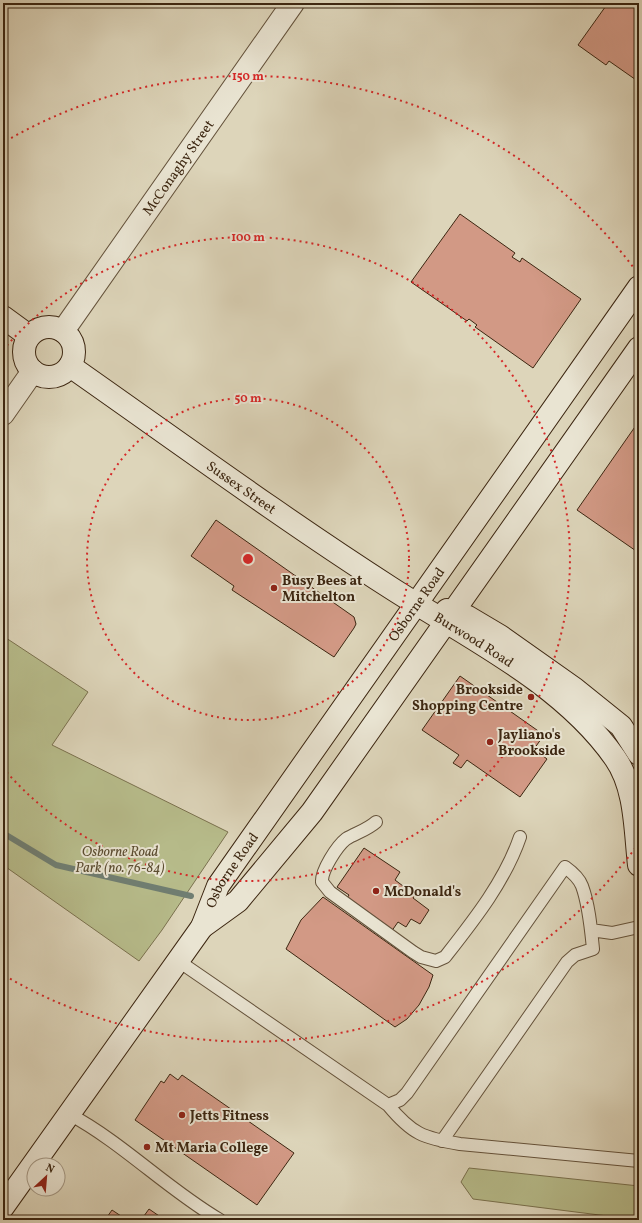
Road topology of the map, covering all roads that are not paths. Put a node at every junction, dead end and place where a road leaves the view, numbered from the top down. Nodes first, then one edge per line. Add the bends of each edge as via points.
1 (293, 3) edge
2 (639, 287) edge
3 (3, 317) edge
4 (63, 331) junction
5 (29, 336) junction
6 (639, 348) edge
7 (70, 366) junction
8 (33, 371) junction
9 (3, 414) edge
10 (417, 603) junction
11 (450, 617) junction
12 (639, 754) edge
13 (376, 822) dead end
14 (520, 837) dead end
15 (639, 865) edge
16 (202, 927) junction
17 (639, 927) edge
18 (591, 930) junction
19 (177, 960) junction
20 (388, 1105) junction
21 (69, 1114) junction
22 (442, 1141) junction
23 (639, 1161) edge
24 (3, 1206) edge
25 (220, 1220) edge

1 - 4 street, McConaghy Street
2 - 10 street, Osborne Road
3 - 5 street
4 - 5 street via 48,327 34,331
4 - 7 street via 73,346 74,353
5 - 8 street via 24,346 24,357
6 - 11 street, Osborne Road
7 - 8 street via 56,377 44,377
7 - 10 street, Sussex Street via 283,515
8 - 9 street
10 - 11 street, Burwood Road
10 - 16 street, Osborne Road via 218,886
11 - 12 street, Burwood Road via 468,617 500,636 580,693 621,726
11 - 15 street, Burwood Road via 480,642 569,706 608,749 623,771 631,796
11 - 16 street, Osborne Road via 312,812 238,901
13 - 14 lane via 341,844 324,871 322,882 330,892 413,952 436,961 445,956 503,876
16 - 19 street, Osborne Road
17 - 18 lane via 612,933
18 - 20 lane via 582,886 574,874 565,867 406,1094
18 - 22 lane via 593,949 575,955 567,962
19 - 20 lane
19 - 21 street, Osborne Road
20 - 22 lane via 403,1123 418,1134
21 - 24 street, Osborne Road
21 - 25 lane via 92,1126 200,1208
22 - 23 lane

